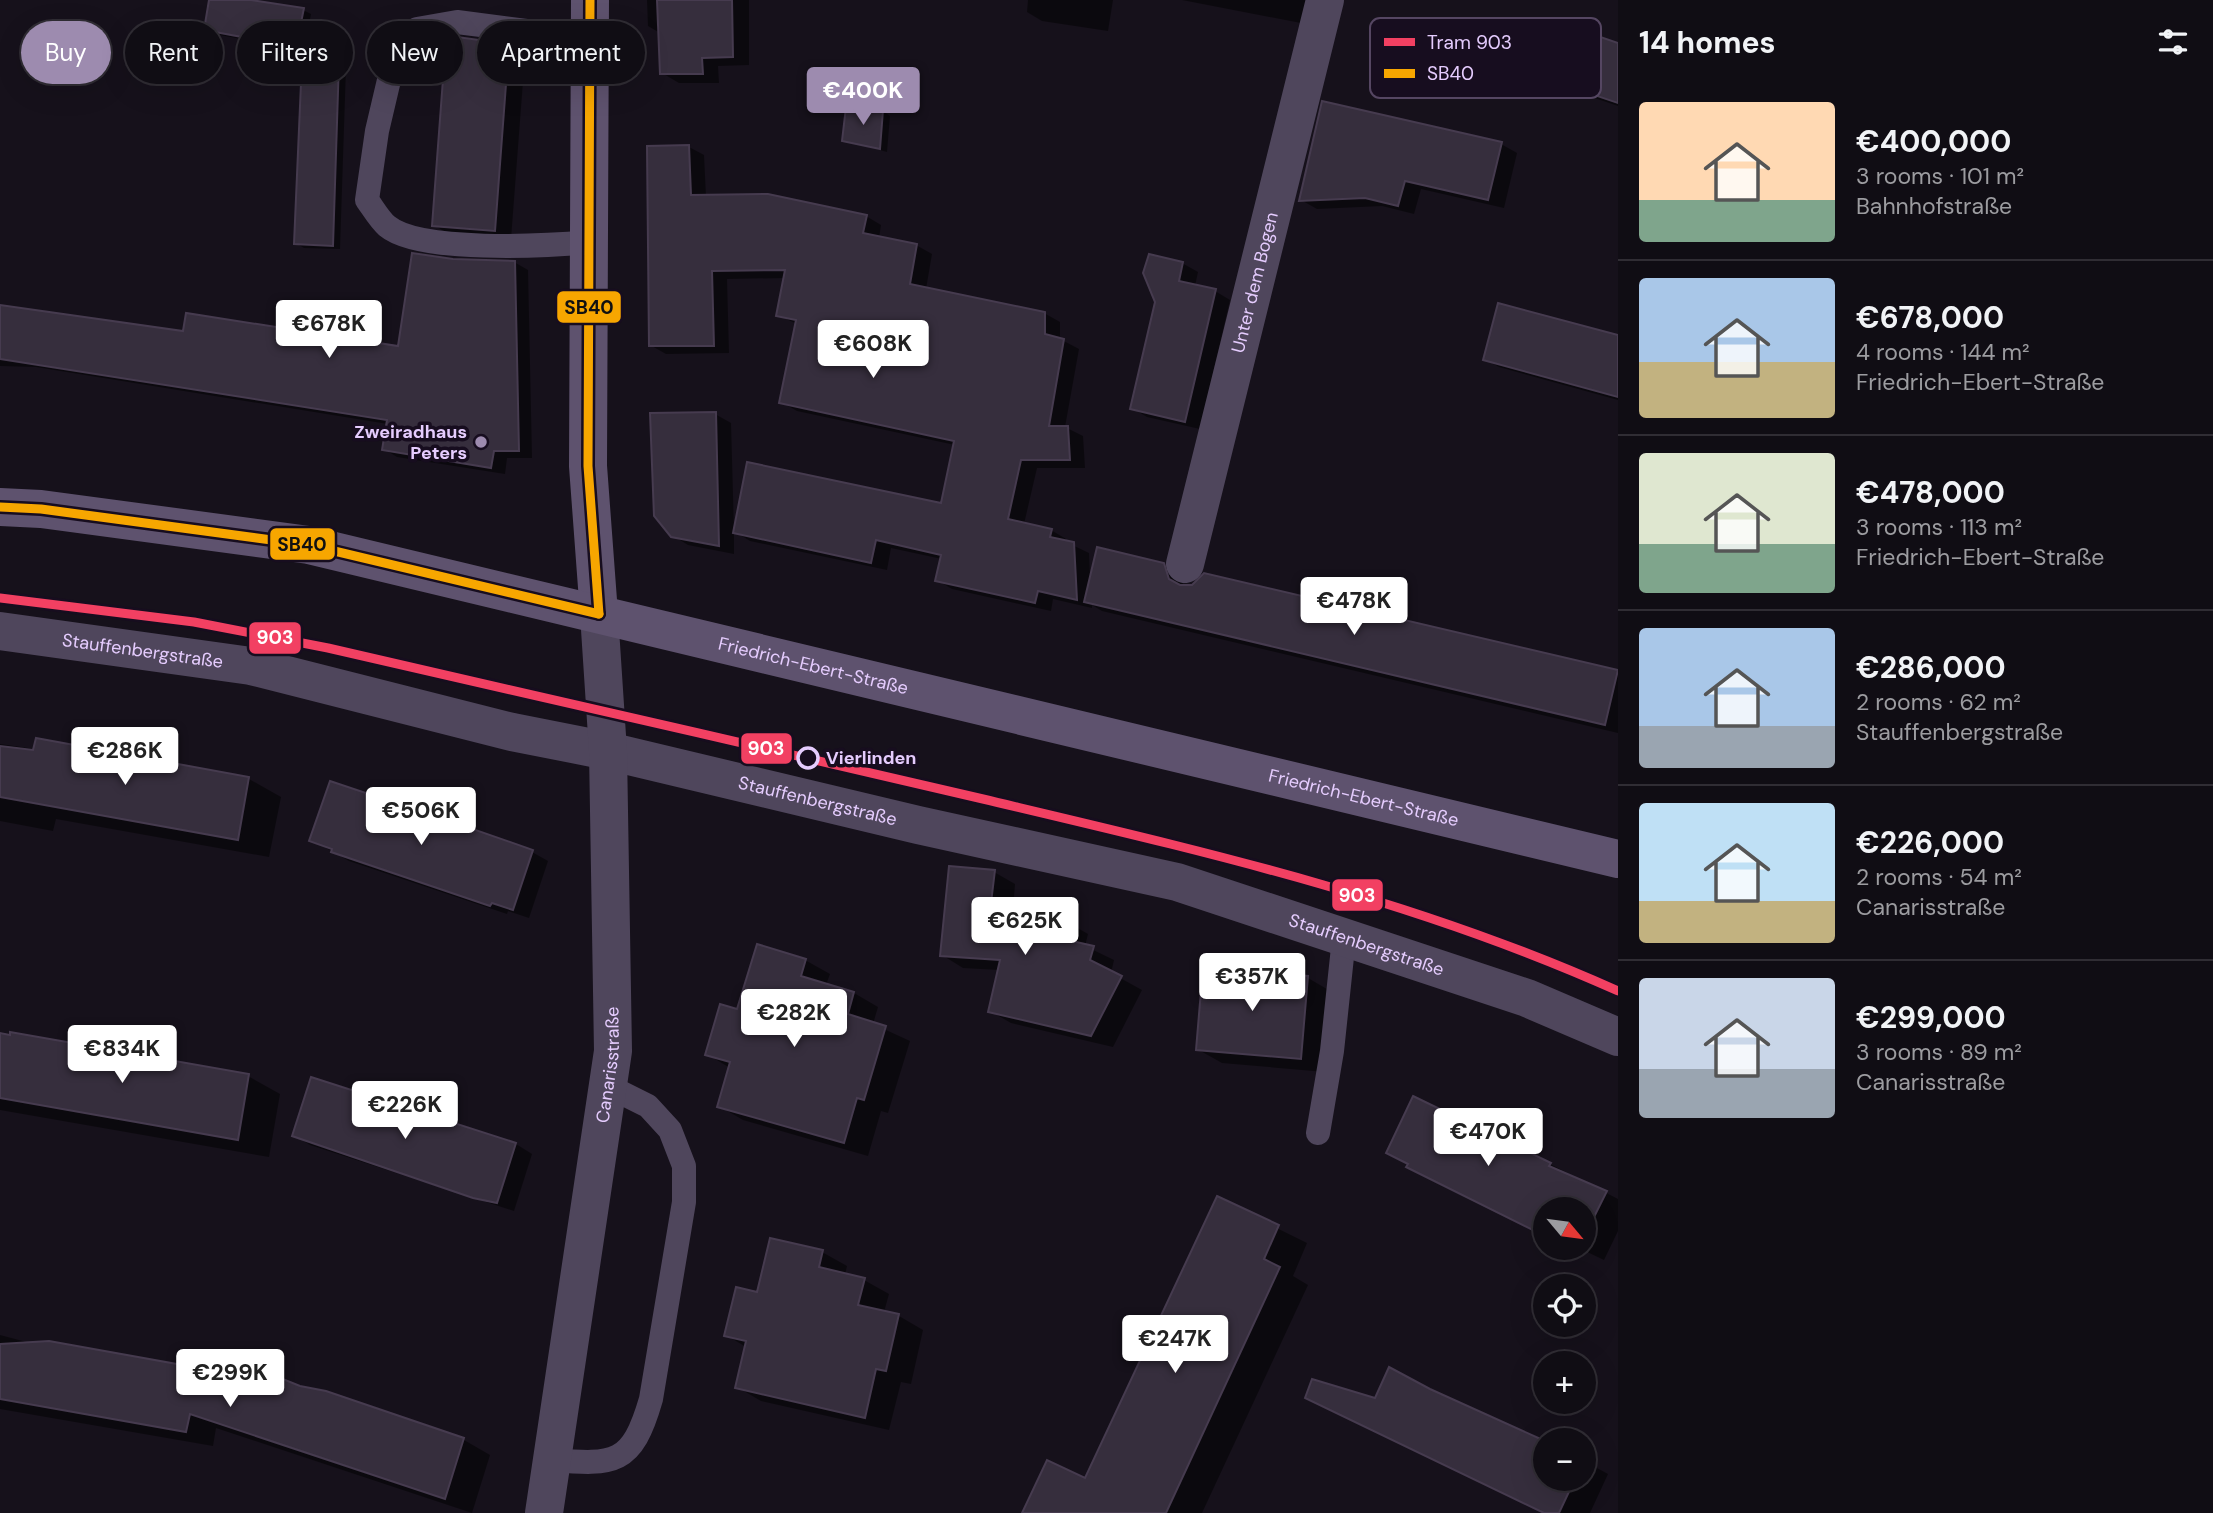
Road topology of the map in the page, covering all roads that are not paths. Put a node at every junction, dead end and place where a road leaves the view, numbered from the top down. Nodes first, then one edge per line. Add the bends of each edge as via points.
1 (590, 0) edge
2 (1325, 0) edge
3 (590, 21) edge
4 (477, 25) edge
5 (590, 84) edge
6 (589, 242) junction
7 (0, 507) edge
8 (1185, 564) dead end
9 (599, 614) junction
10 (0, 631) edge
11 (608, 751) junction
12 (1618, 859) edge
13 (1344, 938) junction
14 (1618, 1037) edge
15 (608, 1086) junction
16 (1318, 1133) dead end
17 (552, 1460) junction
18 (544, 1513) edge

1 - 3 main road
2 - 8 street, Unter dem Bogen
4 - 6 lane via 457,22 417,30 389,80 367,200 387,226 424,242
5 - 6 main road
6 - 9 main road via 588,466
7 - 9 main road, Friedrich-Ebert-Straße via 309,545
9 - 11 street, Canarisstraße
9 - 12 main road, Friedrich-Ebert-Straße
10 - 11 street, Stauffenbergstraße via 251,666 512,732
11 - 13 street, Stauffenbergstraße via 1177,882
11 - 15 street, Canarisstraße via 614,1051
13 - 14 street, Stauffenbergstraße via 1527,998
13 - 16 lane
15 - 17 street, Canarisstraße
15 - 17 lane via 648,1106 670,1130 684,1166 684,1202 644,1423 633,1444 615,1460 599,1464
17 - 18 street, Canarisstraße

